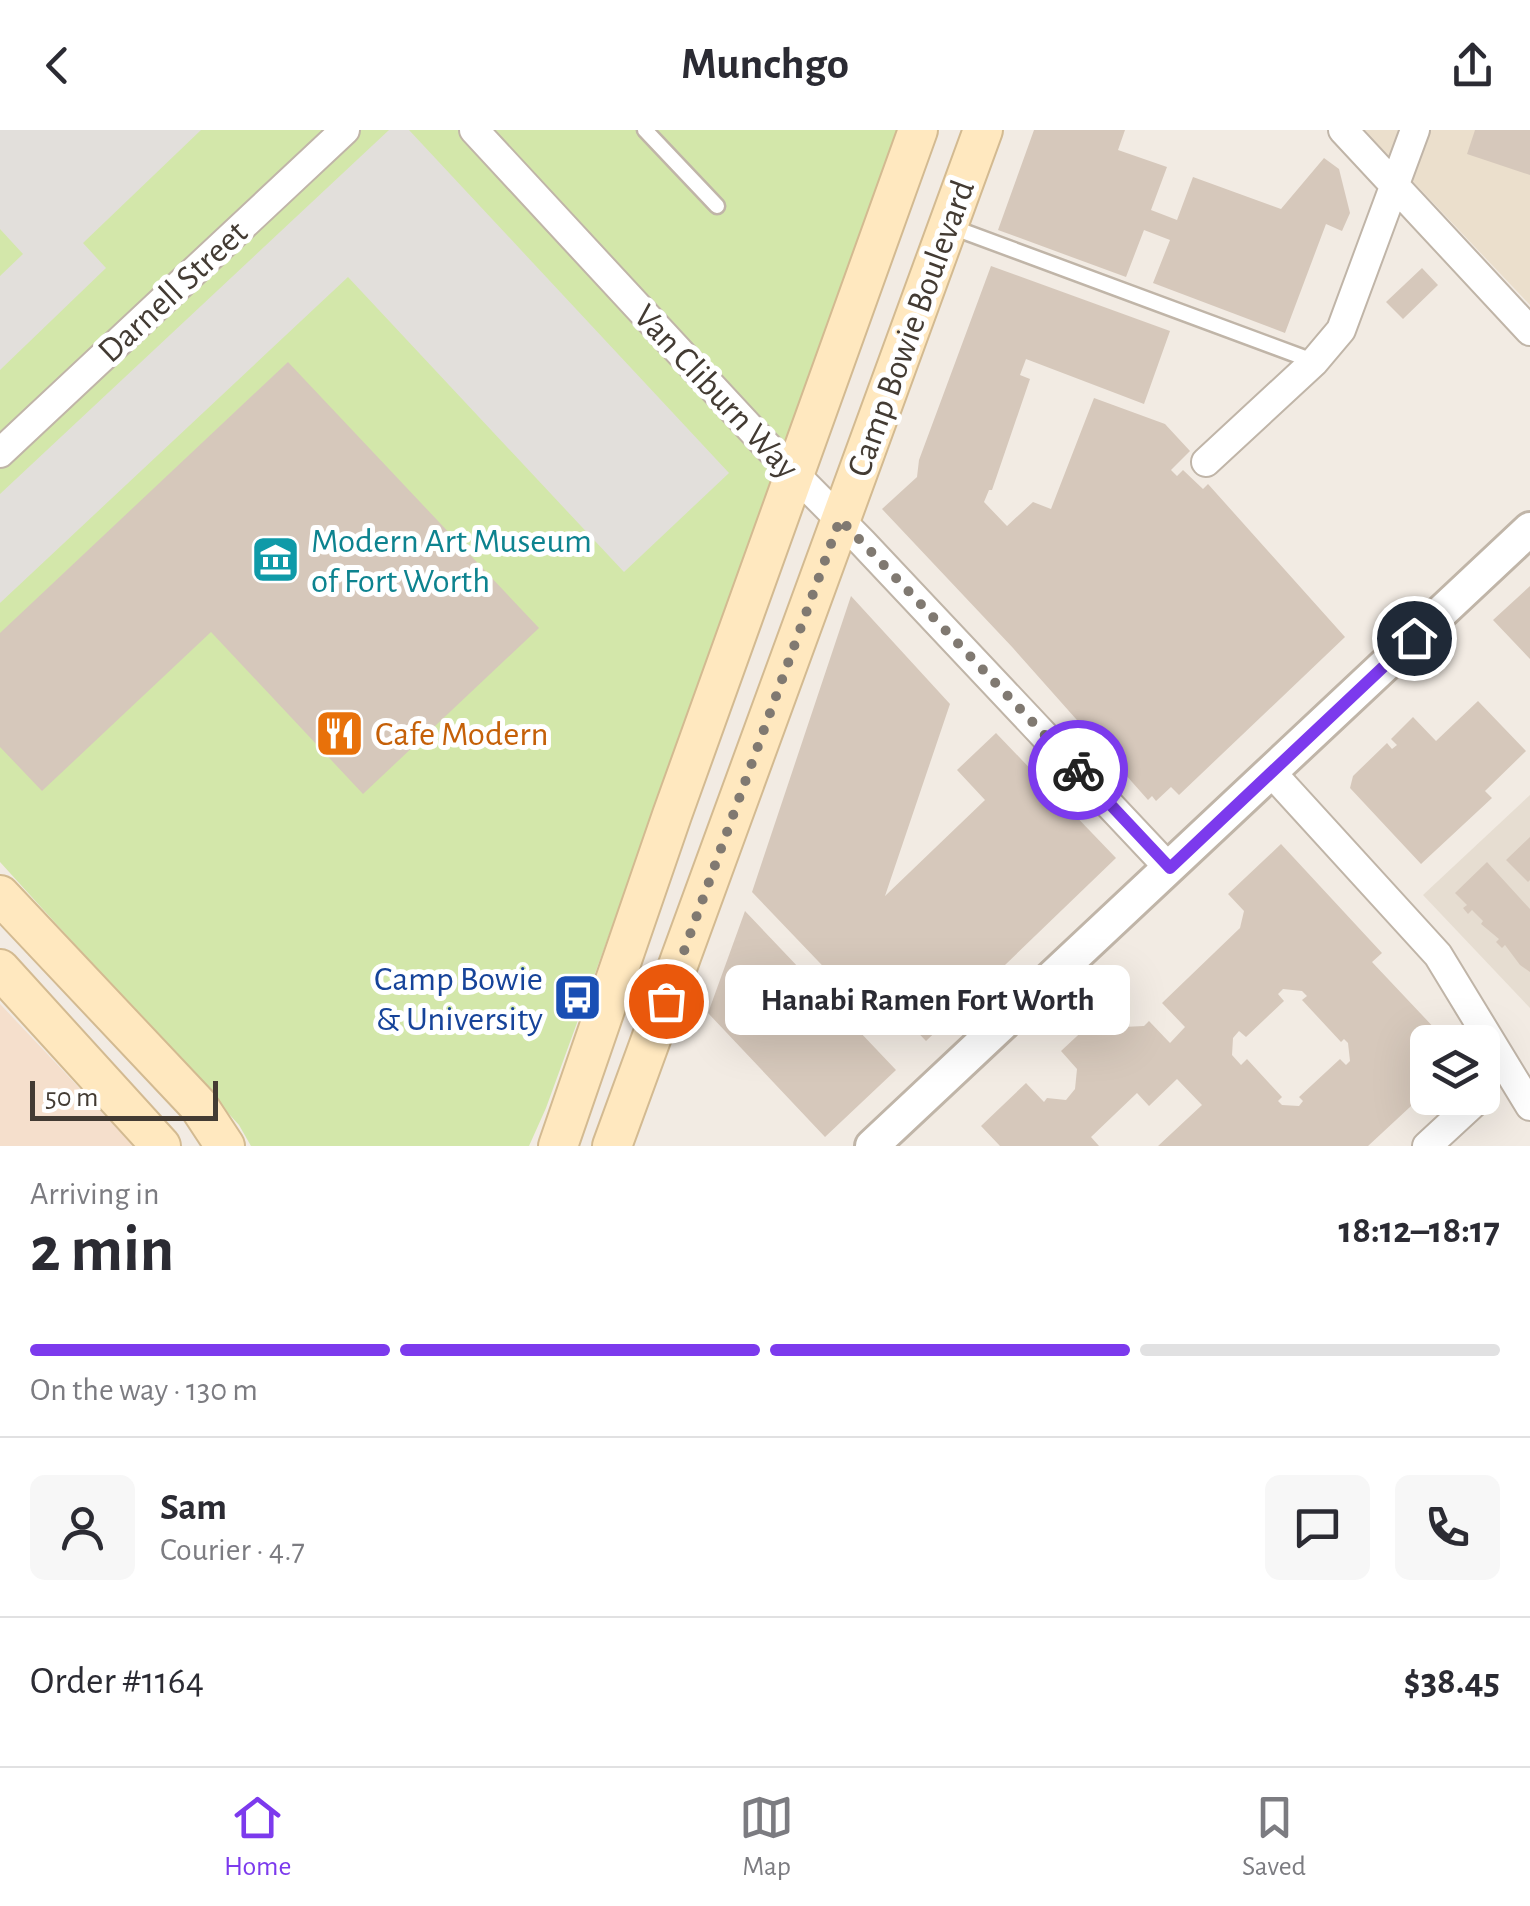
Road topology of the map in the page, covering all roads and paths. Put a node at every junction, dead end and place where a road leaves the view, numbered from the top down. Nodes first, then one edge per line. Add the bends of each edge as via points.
1 (344, 130) edge
2 (474, 130) edge
3 (645, 130) edge
4 (918, 130) edge
5 (983, 130) edge
6 (1343, 130) edge
7 (1415, 130) edge
8 (1395, 185) junction
9 (717, 206) dead end
10 (947, 225) junction
11 (1530, 331) edge
12 (1314, 362) junction
13 (0, 453) edge
14 (1206, 462) dead end
15 (795, 475) junction
16 (840, 519) junction
17 (1530, 529) edge
18 (1271, 772) junction
19 (1170, 868) junction
20 (0, 894) edge
21 (0, 969) edge
22 (600, 1020) junction
23 (652, 1037) junction
24 (1522, 1072) edge
25 (1500, 1085) edge
26 (1530, 1106) edge
27 (1460, 1115) edge
28 (162, 1146) edge
29 (225, 1146) edge
30 (558, 1146) edge
31 (612, 1146) edge
32 (872, 1146) edge
33 (1427, 1146) edge

1 - 13 street, Darnell Street
2 - 15 street, Van Cliburn Way
3 - 9 lane
4 - 15 main road, Camp Bowie Boulevard
5 - 10 main road, Camp Bowie Boulevard
6 - 8 street
7 - 8 street
8 - 11 street
8 - 12 street via 1341,330
10 - 12 lane
10 - 16 main road, Camp Bowie Boulevard
12 - 14 street
15 - 16 street, Van Cliburn Way
15 - 22 main road, Camp Bowie Boulevard
16 - 19 street, Van Cliburn Way
16 - 23 main road, Camp Bowie Boulevard
17 - 18 street
18 - 19 street
18 - 24 street via 1438,955
19 - 32 street
20 - 29 main road via 198,1105
21 - 28 main road
22 - 23 main road
22 - 30 main road, Camp Bowie Boulevard
23 - 31 main road, Camp Bowie Boulevard
24 - 25 street
24 - 26 street
27 - 33 street

